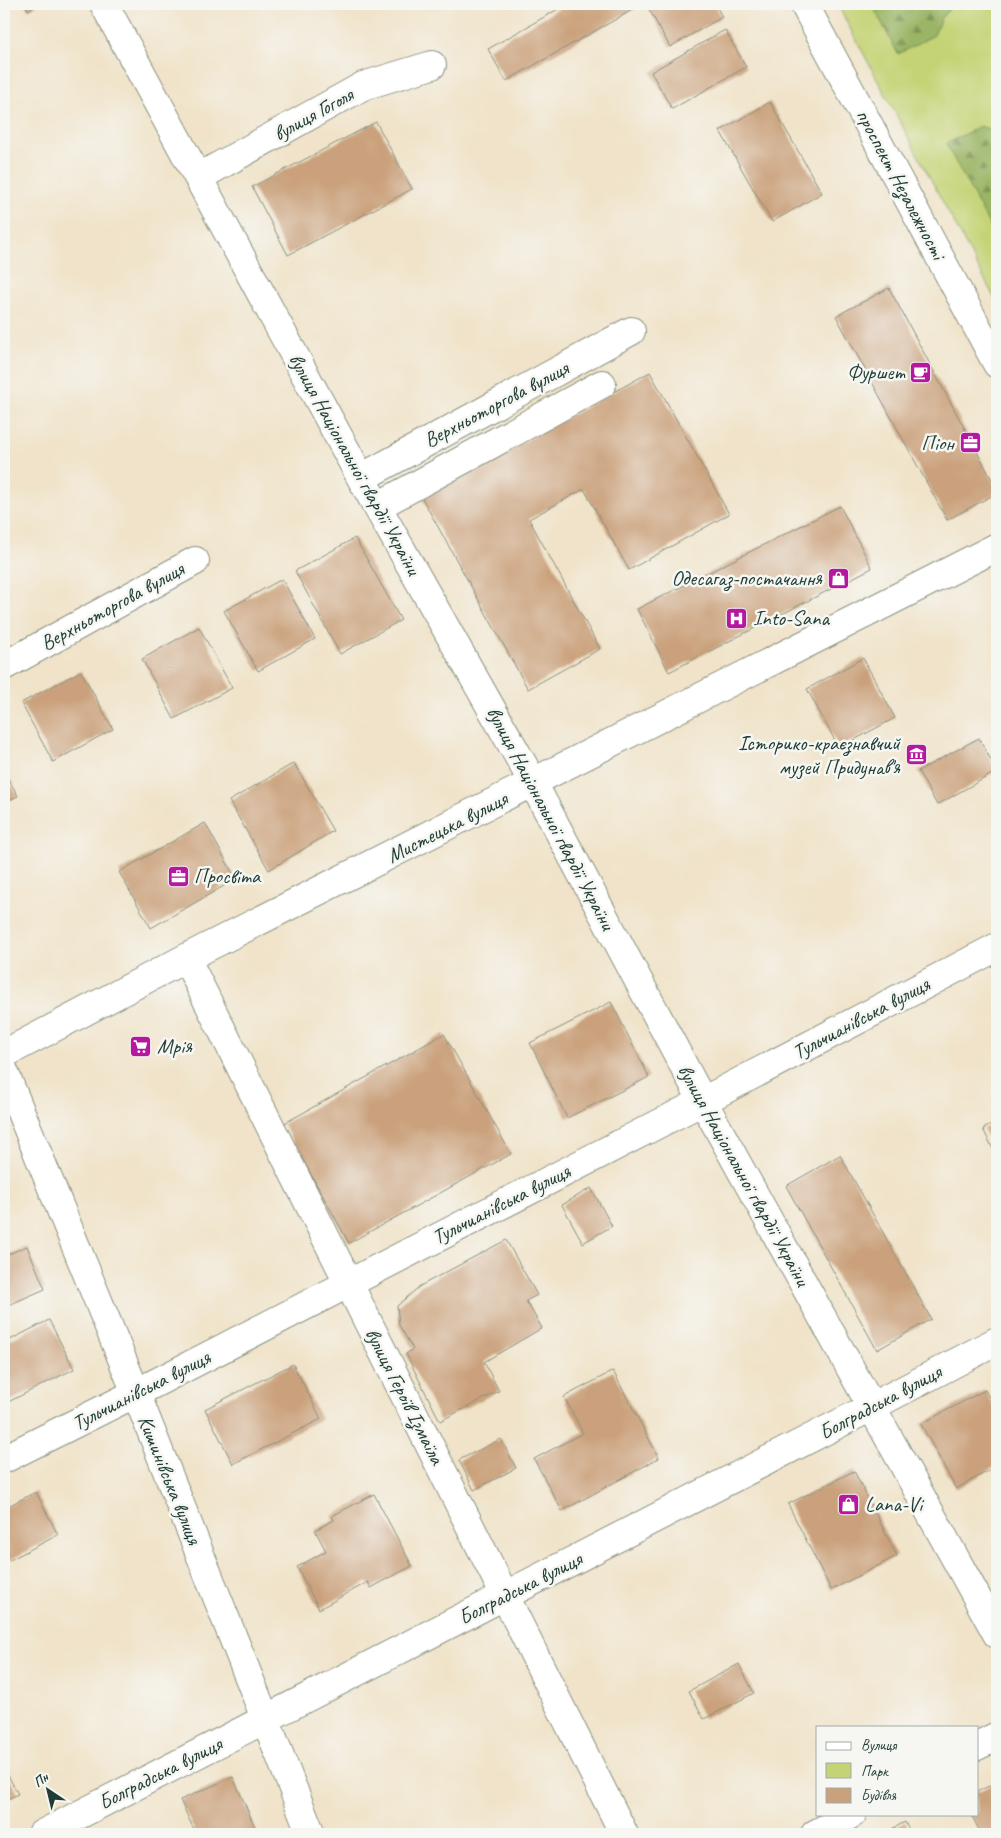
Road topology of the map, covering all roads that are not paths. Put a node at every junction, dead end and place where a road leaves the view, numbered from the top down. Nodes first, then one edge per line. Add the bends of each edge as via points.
1 (104, 4) edge
2 (804, 4) edge
3 (432, 66) dead end
4 (199, 177) junction
5 (631, 331) dead end
6 (997, 364) edge
7 (602, 384) dead end
8 (360, 478) junction
9 (378, 506) junction
10 (997, 547) edge
11 (194, 561) dead end
12 (4, 666) edge
13 (534, 783) junction
14 (997, 947) edge
15 (186, 958) junction
16 (4, 1054) edge
17 (4, 1071) edge
18 (703, 1101) junction
19 (348, 1283) junction
20 (997, 1340) edge
21 (136, 1393) junction
22 (873, 1406) junction
23 (4, 1459) edge
24 (504, 1596) junction
25 (997, 1634) edge
26 (264, 1719) junction
27 (997, 1736) edge
28 (978, 1746) edge
29 (848, 1816) edge
30 (42, 1834) edge
31 (311, 1834) edge
32 (624, 1834) edge
33 (814, 1834) edge

1 - 4 street, вулиця Національної гвардії України
2 - 6 street, проспект Незалежності
3 - 4 street, вулиця Гоголя via 363,86
4 - 8 street, вулиця Національної гвардії України
5 - 8 street, Верхньоторгова вулиця
7 - 9 street
8 - 9 street, вулиця Національної гвардії України
9 - 13 street, вулиця Національної гвардії України
10 - 13 street, Мистецька вулиця
11 - 12 street, Верхньоторгова вулиця
13 - 15 street, Мистецька вулиця
13 - 18 street, вулиця Національної гвардії України
14 - 18 street, Тульчианівська вулиця
15 - 16 street, Мистецька вулиця
15 - 19 street, вулиця Героїв Ізмаїла
17 - 21 street, Кишинівська вулиця
18 - 19 street, Тульчианівська вулиця
18 - 22 street, вулиця Національної гвардії України
19 - 21 street, Тульчианівська вулиця
19 - 24 street, вулиця Героїв Ізмаїла
20 - 22 street, Болградська вулиця
21 - 23 street, Тульчианівська вулиця
21 - 26 street, Кишинівська вулиця
22 - 24 street, Болградська вулиця
22 - 25 street, вулиця Національної гвардії України
24 - 26 street, Болградська вулиця
24 - 32 street, вулиця Героїв Ізмаїла
26 - 30 street, Болградська вулиця
26 - 31 street, Кишинівська вулиця
27 - 28 street
29 - 33 street

